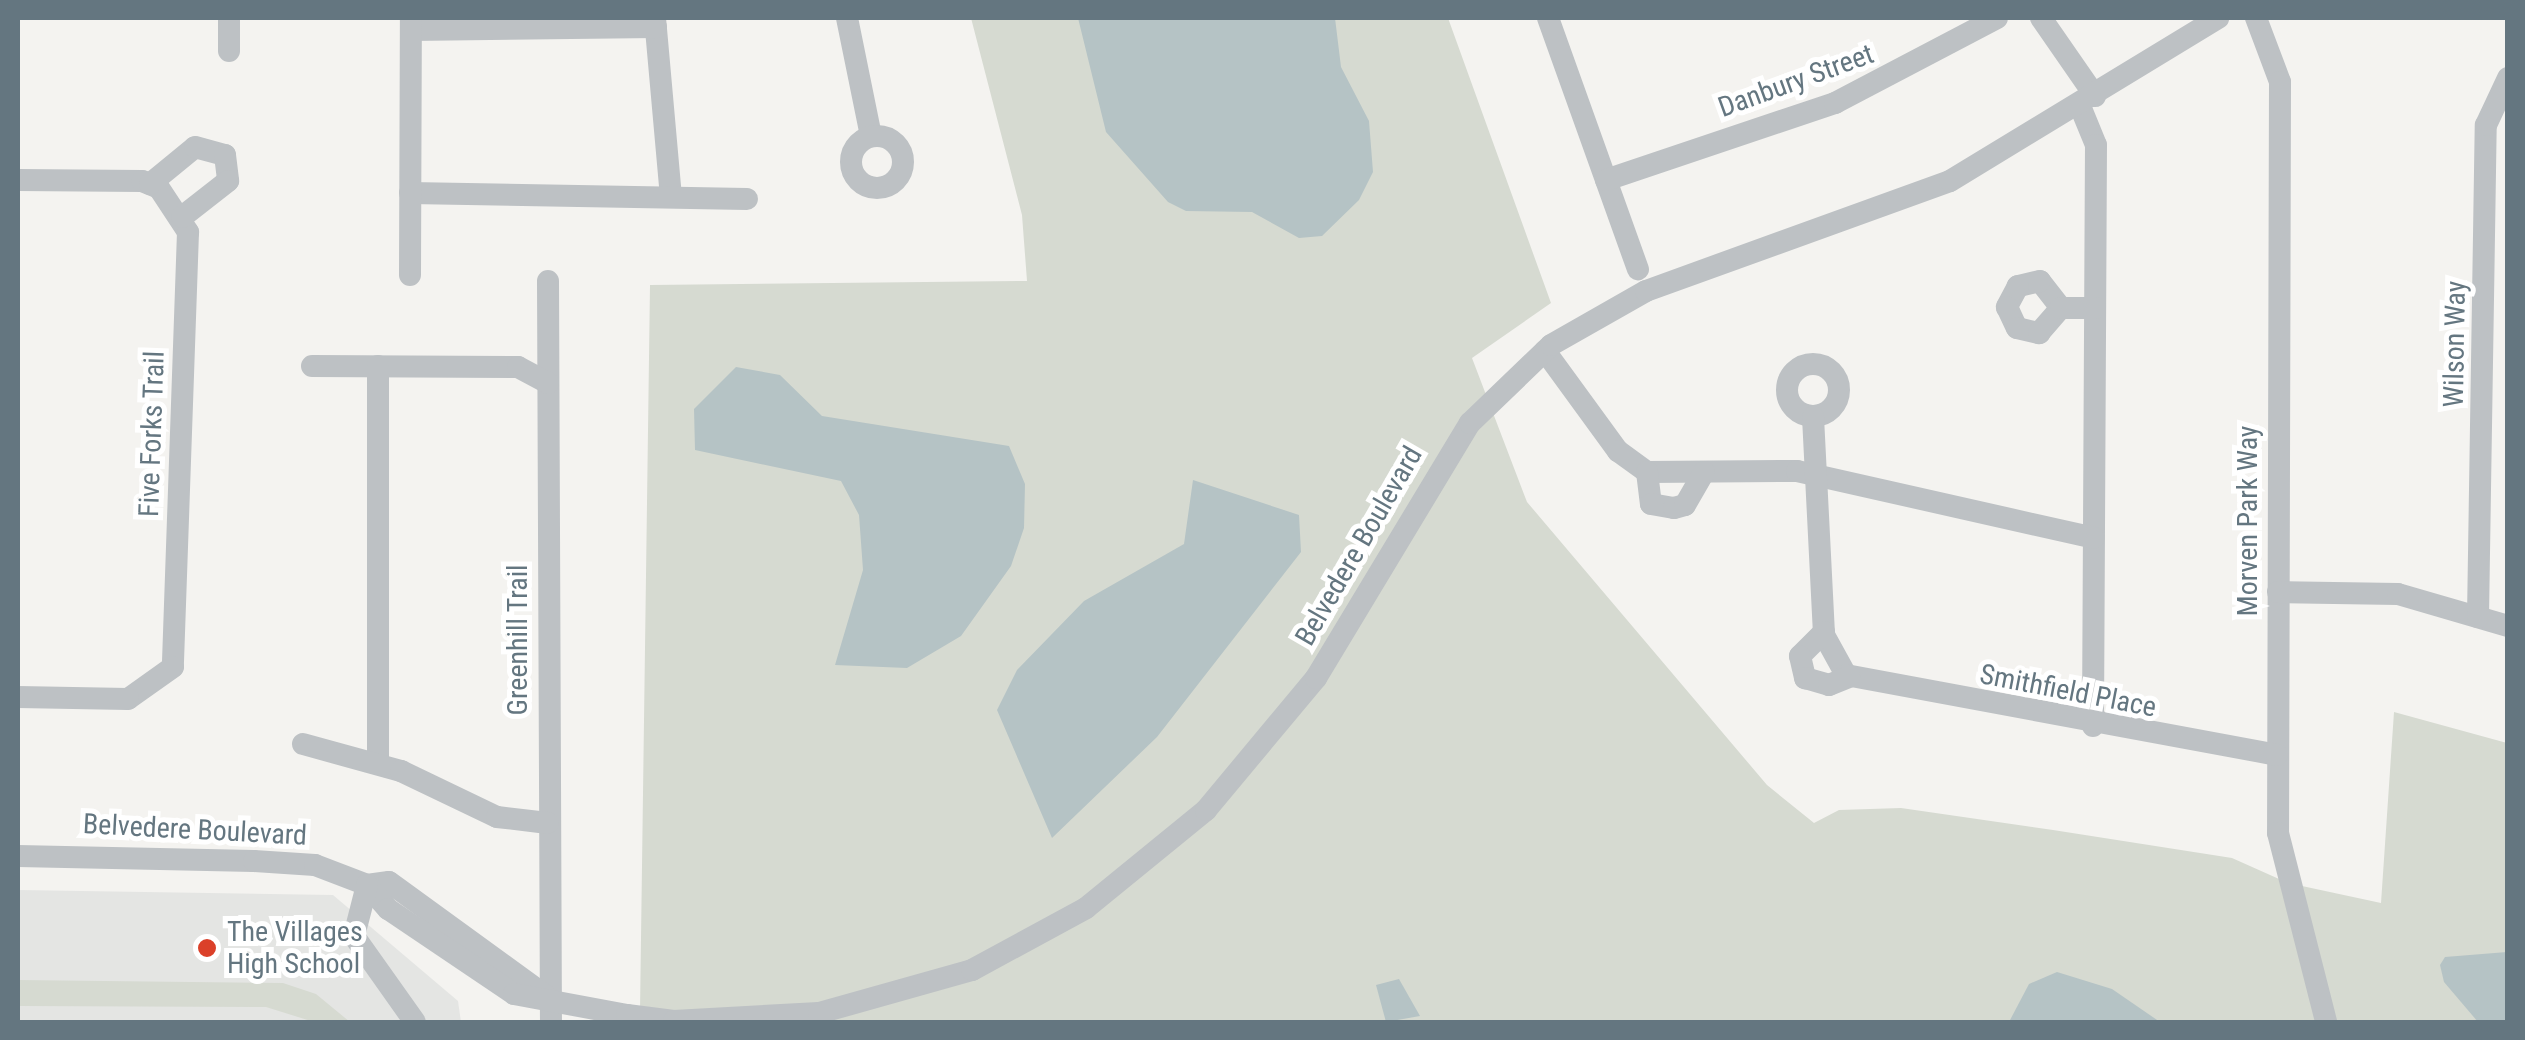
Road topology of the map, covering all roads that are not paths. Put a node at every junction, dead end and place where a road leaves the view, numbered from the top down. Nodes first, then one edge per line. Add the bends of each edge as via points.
1 (229, 18) edge
2 (848, 18) edge
3 (1549, 18) edge
4 (1998, 18) edge
5 (2041, 18) edge
6 (2218, 18) edge
7 (2256, 18) edge
8 (655, 22) edge
9 (411, 24) edge
10 (229, 51) dead end
11 (2508, 78) edge
12 (2087, 101) junction
13 (871, 136) dead end
14 (18, 180) edge
15 (1606, 180) junction
16 (150, 184) junction
17 (410, 193) junction
18 (671, 196) junction
19 (747, 199) dead end
20 (182, 217) junction
21 (1638, 269) dead end
22 (410, 275) dead end
23 (548, 282) dead end
24 (2060, 308) dead end
25 (2096, 308) junction
26 (1545, 351) junction
27 (312, 366) dead end
28 (378, 366) junction
29 (548, 383) junction
30 (1813, 416) dead end
31 (1647, 472) junction
32 (1704, 472) junction
33 (1819, 477) junction
34 (2094, 538) junction
35 (2278, 592) junction
36 (2478, 617) junction
37 (2508, 626) edge
38 (1824, 632) junction
39 (1849, 676) junction
40 (18, 698) edge
41 (2093, 726) junction
42 (302, 744) dead end
43 (2277, 756) junction
44 (378, 762) junction
45 (548, 823) junction
46 (18, 856) edge
47 (367, 884) junction
48 (551, 1011) edge
49 (416, 1022) edge
50 (675, 1022) edge
51 (2326, 1022) edge

1 - 10 street
2 - 13 street
3 - 15 street
4 - 15 street, Danbury Street via 1835,103
5 - 12 street
6 - 12 street, Belvedere Boulevard
7 - 35 street, Morven Park Way via 2280,82
8 - 9 street
8 - 18 street
9 - 17 street
11 - 36 street, Wilson Way via 2486,125
12 - 25 street via 2096,146
12 - 26 street, Belvedere Boulevard via 1950,181 1646,291
14 - 16 street
15 - 21 street
16 - 20 street
16 - 20 street via 195,148 225,155 228,181
17 - 18 street
17 - 22 street
18 - 19 street
20 - 40 street, Five Forks Trail via 188,259 174,667 128,699
23 - 29 street, Greenhill Trail
24 - 25 street
25 - 34 street
26 - 31 street via 1618,451
26 - 50 street, Belvedere Boulevard via 1482,410 1430,477 1356,613 1259,752 1152,858 1086,908 972,970 819,1013
27 - 28 street
28 - 29 street via 518,367
28 - 44 street
29 - 45 street, Greenhill Trail
30 - 33 street, Smithfield Place
31 - 32 street
31 - 32 street via 1651,504 1674,508
32 - 33 street via 1776,468
33 - 34 street
33 - 38 street, Smithfield Place
34 - 41 street
35 - 36 street via 2398,594
35 - 43 street, Morven Park Way
36 - 37 street
38 - 39 street, Smithfield Place via 1827,650
38 - 39 street, Smithfield Place via 1800,656 1804,678 1829,685
39 - 41 street, Smithfield Place
41 - 43 street, Smithfield Place
42 - 44 street
43 - 51 street, Morven Park Way via 2282,868
44 - 45 street via 497,817
45 - 48 street, Greenhill Trail
46 - 47 street, Belvedere Boulevard via 315,865
47 - 48 street, Belvedere Boulevard via 388,909 489,979
47 - 49 street via 354,936
48 - 50 street, Belvedere Boulevard

